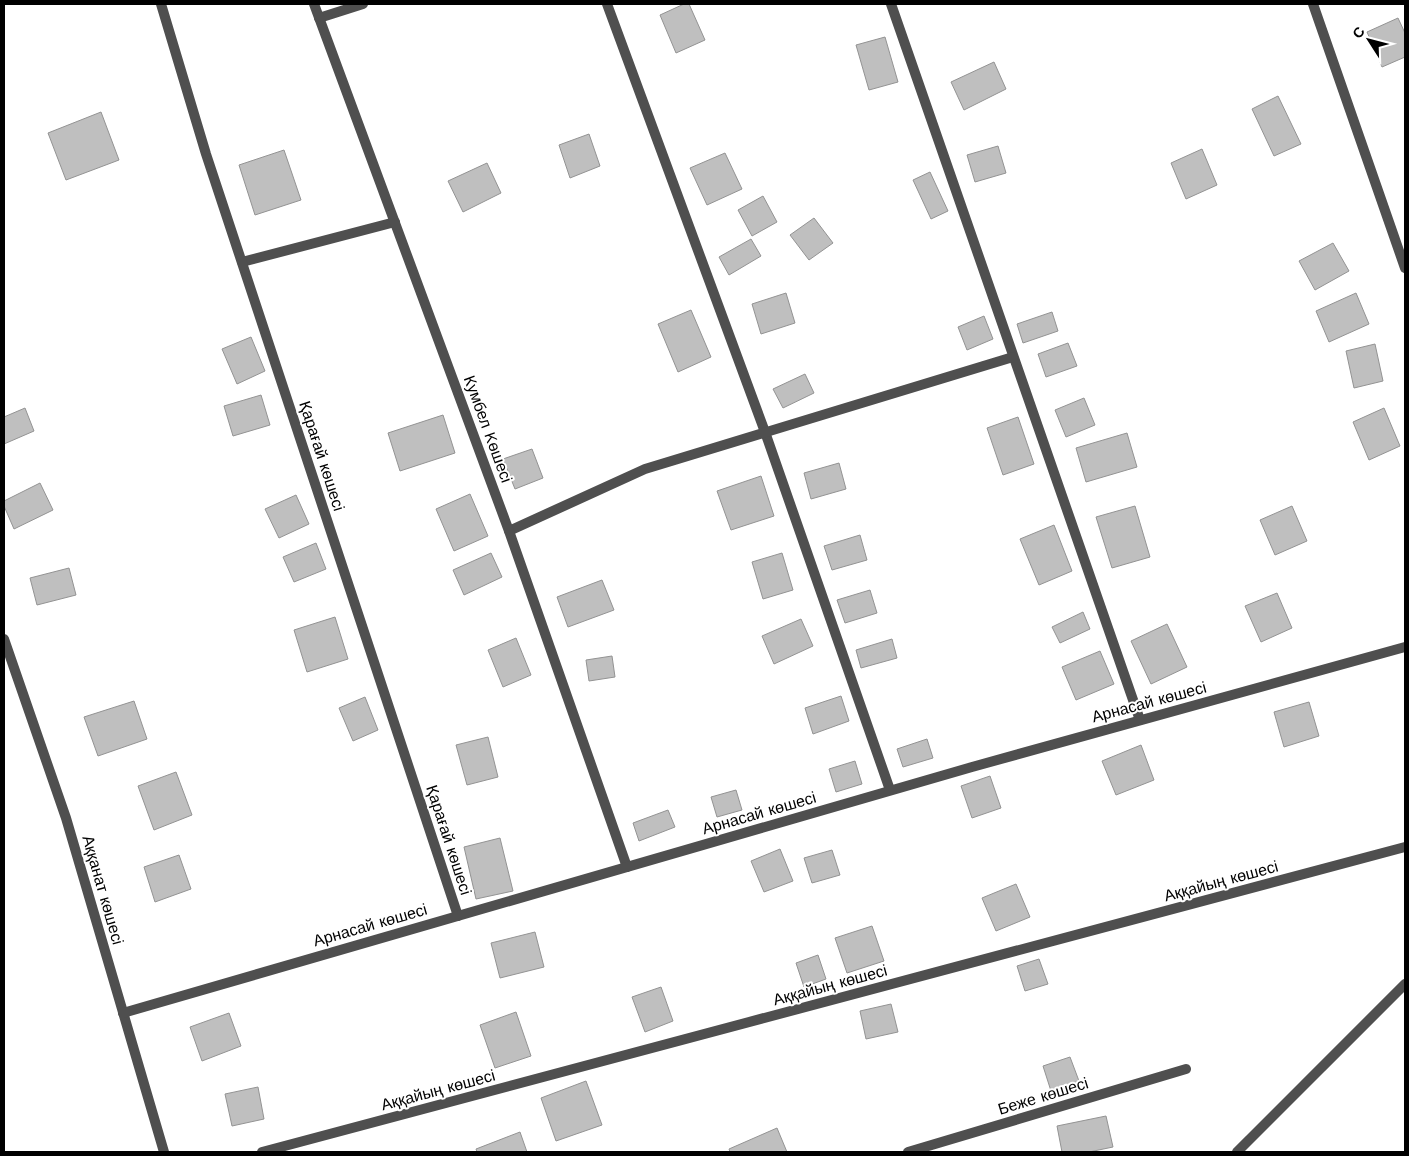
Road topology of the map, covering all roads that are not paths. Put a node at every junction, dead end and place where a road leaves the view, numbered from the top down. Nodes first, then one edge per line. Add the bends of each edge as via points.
1 (161, 4) edge
2 (314, 4) edge
3 (363, 4) edge
4 (607, 4) edge
5 (891, 4) edge
6 (1313, 4) edge
7 (319, 18) junction
8 (395, 222) junction
9 (242, 262) junction
10 (1405, 268) edge
11 (1013, 357) junction
12 (765, 432) junction
13 (510, 531) junction
14 (4, 639) edge
15 (1405, 646) edge
16 (1140, 720) junction
17 (890, 790) junction
18 (1405, 847) edge
19 (627, 866) junction
20 (458, 916) junction
21 (1405, 984) edge
22 (123, 1012) junction
23 (1186, 1070) dead end
24 (164, 1152) edge
25 (262, 1152) edge
26 (908, 1152) edge
27 (1237, 1152) edge

1 - 9 street, Қарағай көшесі
2 - 7 street, Кумбел Kөшесі
3 - 7 street
4 - 12 street
5 - 11 street
6 - 10 street
7 - 8 street, Кумбел Kөшесі
8 - 9 street
8 - 13 street, Кумбел Kөшесі
9 - 20 street, Қарағай көшесі
11 - 12 street
11 - 16 street
12 - 13 street via 645,469
12 - 17 street
13 - 19 street, Кумбел Kөшесі
14 - 22 street, Аққанат көшесі via 66,818
15 - 16 street, Арнасай көшесі
16 - 17 street, Арнасай көшесі
17 - 19 street, Арнасай көшесі
18 - 25 street, Аққайың көшесі
19 - 20 street, Арнасай көшесі
20 - 22 street, Арнасай көшесі
21 - 27 street
22 - 24 street, Аққанат көшесі
23 - 26 street, Беже көшесі

